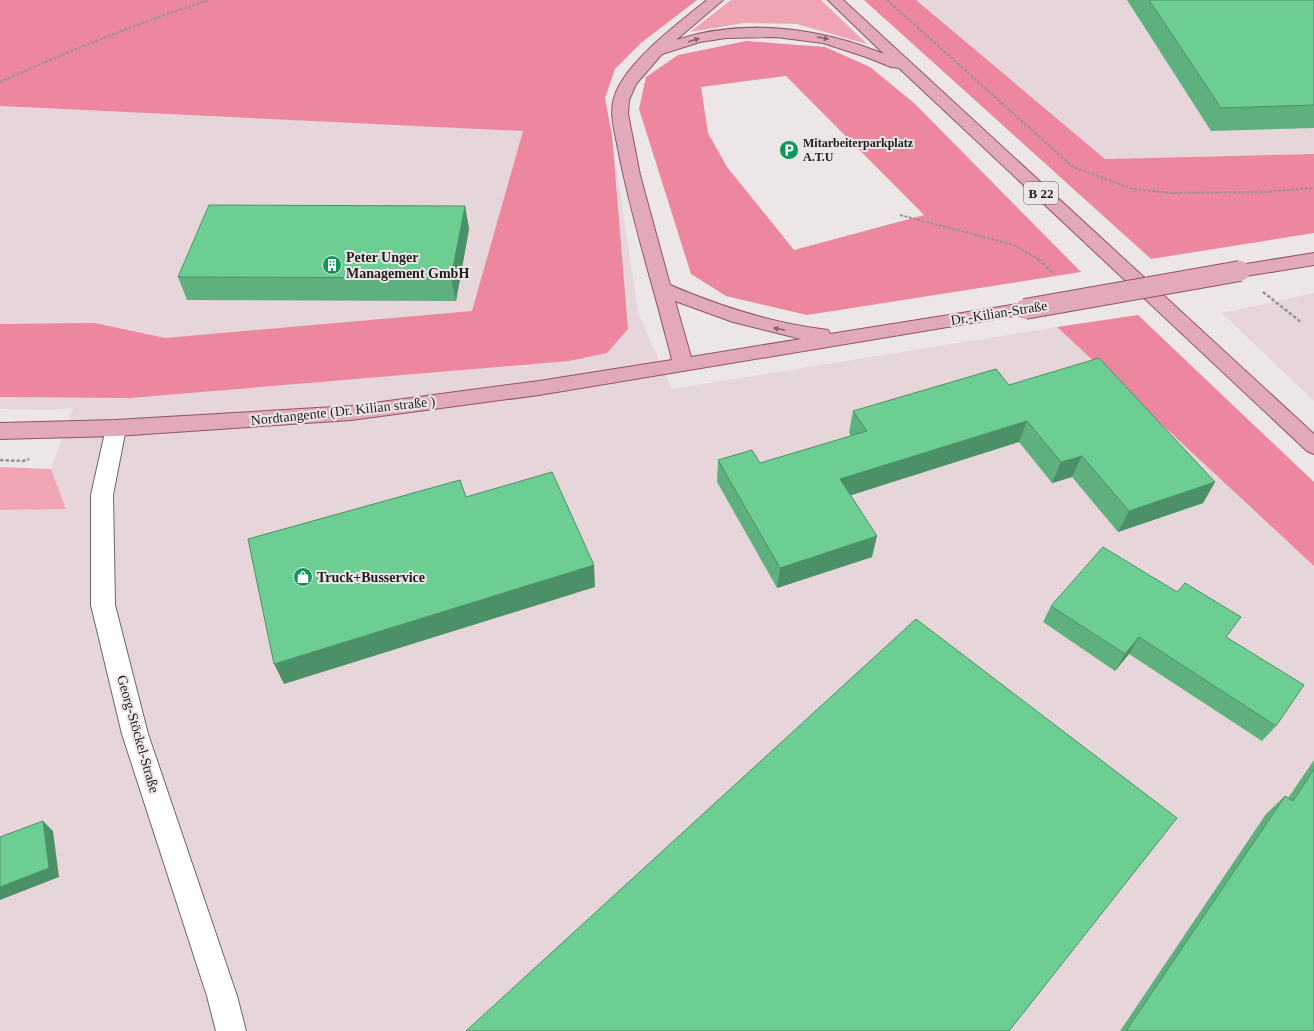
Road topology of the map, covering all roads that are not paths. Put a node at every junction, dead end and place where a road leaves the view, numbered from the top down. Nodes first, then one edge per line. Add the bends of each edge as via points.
1 (716, 0) edge
2 (836, 0) edge
3 (657, 52) junction
4 (909, 70) junction
5 (1314, 259) edge
6 (662, 288) junction
7 (846, 338) junction
8 (683, 364) junction
9 (116, 428) junction
10 (0, 431) edge
11 (1314, 446) edge
12 (231, 1031) edge

1 - 3 main road
2 - 4 main road, B 22
3 -> 4 main road via 699,38 746,31 787,32 832,40
3 - 6 main road via 636,72 623,93 620,113 631,175
4 - 11 main road, B 22
5 - 7 main road, Dr.-Kilian-Straße, bridge
7 -> 6 main road via 803,333 738,319
6 - 8 main road
7 - 8 main road, Dr.-Kilian-Straße
8 - 9 main road, Nordtangente (Dr. Kilian straße ) via 539,388 351,413
9 - 10 main road, Nordtangente (Dr. Kilian straße )
9 - 12 street, Georg-Stöckel-Straße via 102,494 103,605 135,734 222,996

